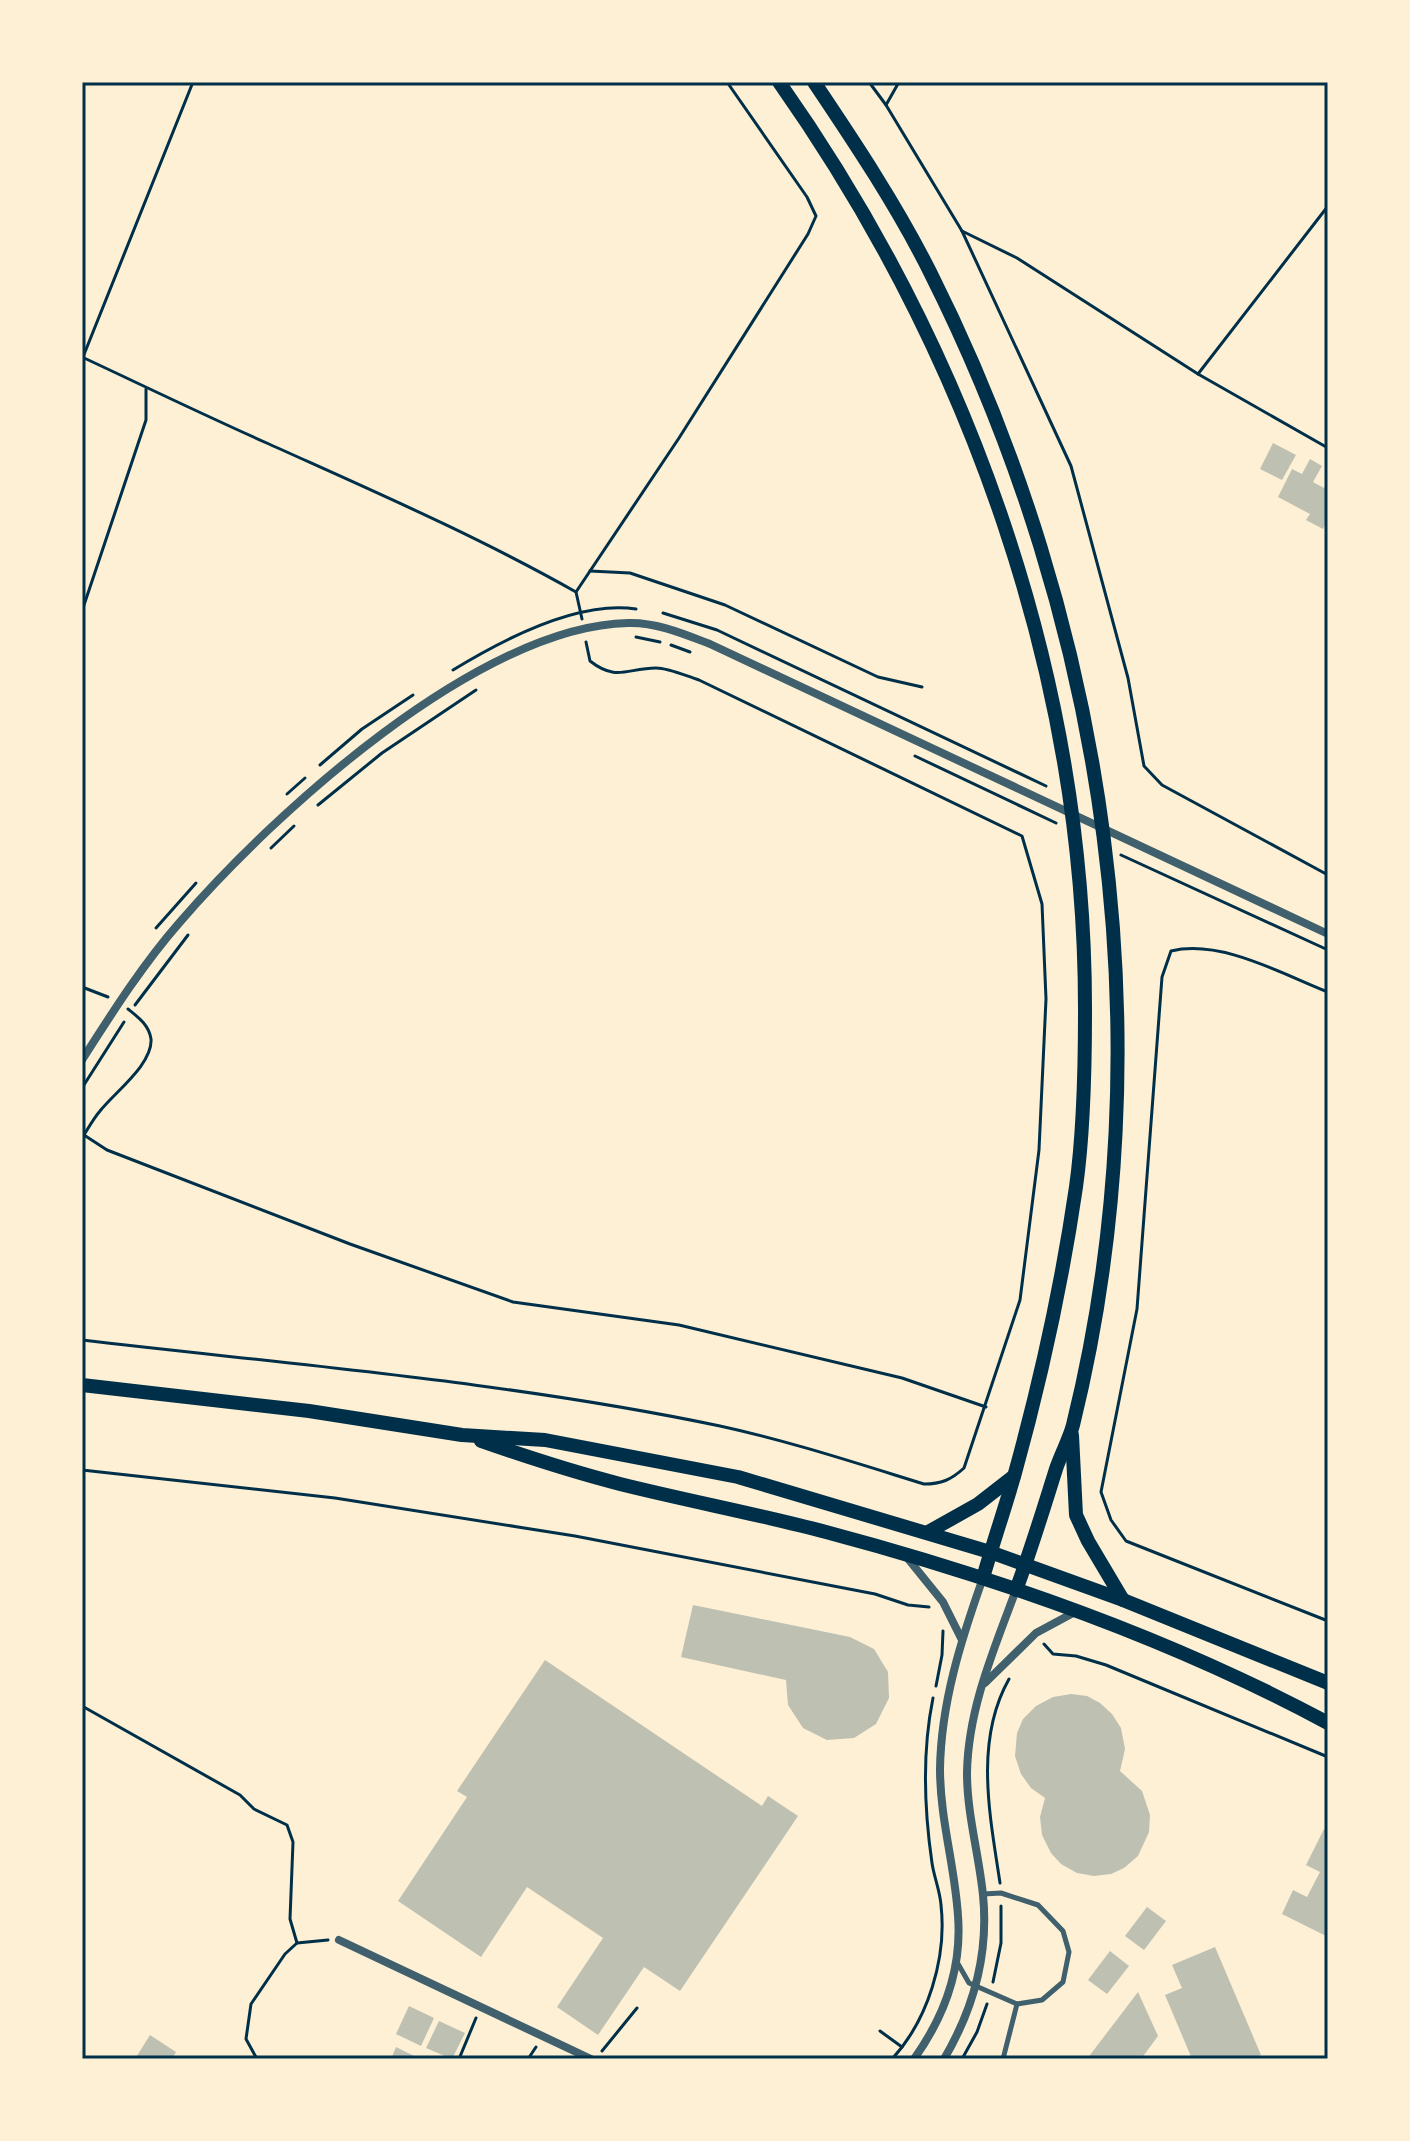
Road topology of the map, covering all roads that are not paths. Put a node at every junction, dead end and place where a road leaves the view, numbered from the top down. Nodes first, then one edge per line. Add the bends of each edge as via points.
1 (779, 82) edge
2 (814, 82) edge
3 (1328, 934) edge
4 (82, 1060) edge
5 (82, 1385) edge
6 (1071, 1430) junction
7 (462, 1435) junction
8 (1014, 1476) junction
9 (928, 1532) junction
10 (990, 1552) junction
11 (904, 1555) junction
12 (1026, 1565) junction
13 (983, 1578) junction
14 (1016, 1590) junction
15 (1123, 1600) junction
16 (1075, 1612) junction
17 (962, 1640) junction
18 (1328, 1683) edge
19 (982, 1686) junction
20 (1328, 1723) edge
21 (983, 1894) junction
22 (339, 1940) road end
23 (957, 1962) junction
24 (976, 1987) junction
25 (1017, 2004) junction
26 (591, 2059) edge
27 (914, 2059) edge
28 (944, 2059) edge
29 (1003, 2059) edge

1 - 8 main road via 847,184 907,290 950,381 1017,561 1068,787 1085,965 1085,1062 1076,1183
2 - 6 main road via 865,157 929,270 975,369 1047,562 1082,703 1109,887 1117,1056 1104,1257
3 - 4 street via 710,644 665,628 630,623 584,628 504,657 372,742 303,798 179,923
5 - 7 main road
6 - 12 main road
6 - 15 main road via 1076,1515
7 - 9 main road via 545,1440 686,1465
7 - 11 main road via 617,1483
8 - 9 main road
8 - 10 main road
9 - 10 main road
10 - 12 main road
10 - 13 main road
11 - 13 main road
11 - 17 street via 943,1602
12 - 14 main road
12 - 15 main road
13 - 14 main road
13 - 17 street
14 - 16 main road
14 - 19 street
15 - 18 main road
16 - 19 street via 1036,1633
16 - 20 main road via 1281,1697
17 - 23 street via 947,1701 940,1771 958,1916
19 - 21 street via 969,1738 967,1776
21 - 24 street via 985,1927
21 - 25 lane via 1001,1893 1038,1905 1063,1931 1069,1952 1063,1982 1042,2000
22 - 26 street
23 - 24 lane
23 - 27 street via 947,2000
24 - 25 lane
24 - 28 street
25 - 29 lane

